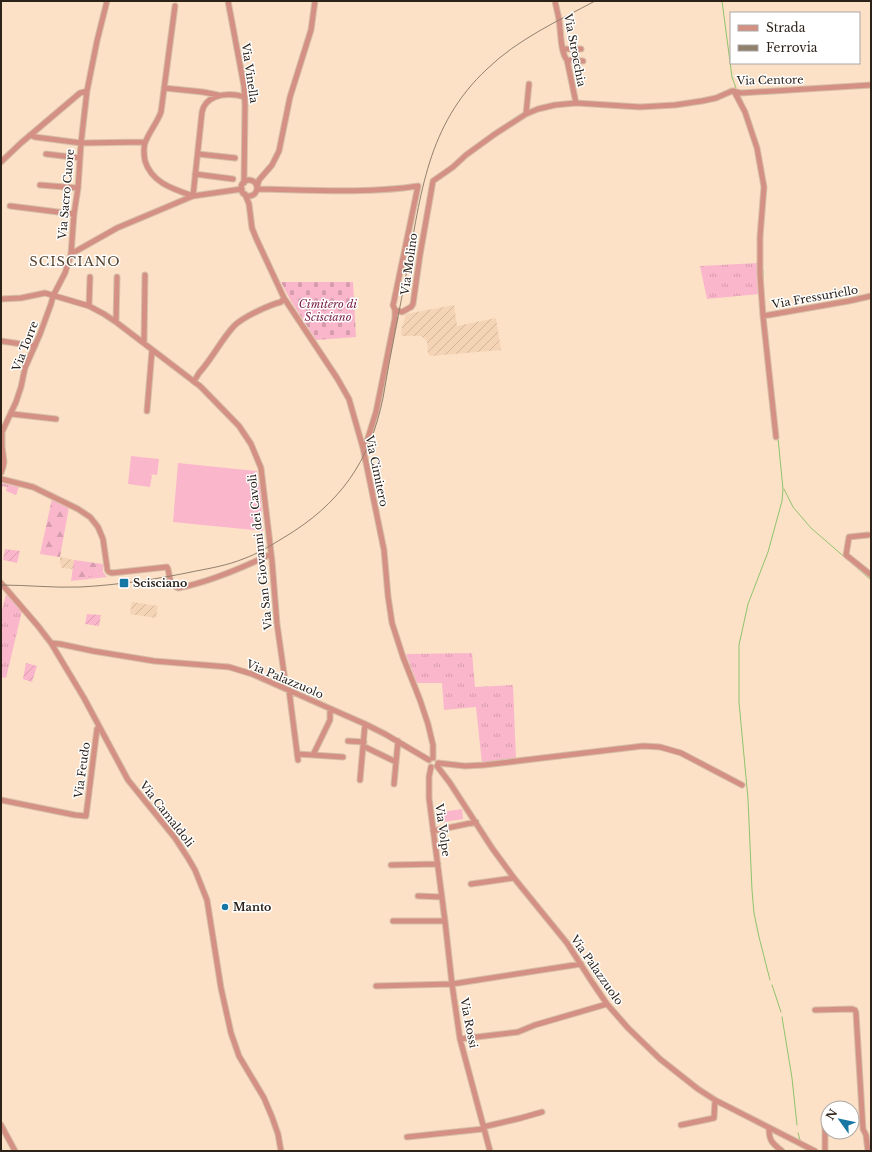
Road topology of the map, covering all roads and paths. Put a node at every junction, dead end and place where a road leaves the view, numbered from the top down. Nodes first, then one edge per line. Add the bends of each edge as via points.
1 (107, 1) edge
2 (228, 1) edge
3 (314, 1) edge
4 (555, 1) edge
5 (175, 6) dead end
6 (563, 49) junction
7 (581, 49) dead end
8 (567, 60) junction
9 (583, 60) dead end
10 (528, 84) dead end
11 (871, 85) edge
12 (164, 88) junction
13 (245, 90) junction
14 (87, 91) junction
15 (734, 91) junction
16 (236, 95) junction
17 (219, 96) junction
18 (245, 97) junction
19 (576, 102) junction
20 (526, 114) junction
21 (30, 135) junction
22 (145, 142) junction
23 (81, 143) junction
24 (46, 154) dead end
25 (198, 154) junction
26 (80, 158) junction
27 (234, 158) dead end
28 (1, 162) edge
29 (266, 171) junction
30 (244, 173) junction
31 (195, 174) junction
32 (232, 179) dead end
33 (253, 181) junction
34 (244, 183) junction
35 (40, 185) dead end
36 (78, 188) junction
37 (256, 190) junction
38 (243, 192) junction
39 (193, 196) junction
40 (10, 206) dead end
41 (250, 207) junction
42 (74, 214) junction
43 (71, 254) junction
44 (145, 275) dead end
45 (90, 277) dead end
46 (117, 278) dead end
47 (283, 295) junction
48 (53, 296) junction
49 (871, 296) edge
50 (1, 299) edge
51 (276, 303) junction
52 (89, 306) junction
53 (291, 307) junction
54 (396, 310) junction
55 (763, 316) junction
56 (116, 322) junction
57 (1, 341) edge
58 (144, 343) junction
59 (35, 346) junction
60 (152, 350) junction
61 (195, 378) junction
62 (147, 411) dead end
63 (12, 414) junction
64 (56, 418) dead end
65 (2, 427) edge
66 (776, 437) dead end
67 (1, 447) edge
68 (363, 448) junction
69 (1, 473) edge
70 (1, 479) edge
71 (868, 535) dead end
72 (271, 554) junction
73 (871, 575) edge
74 (1, 583) edge
75 (51, 643) junction
76 (287, 689) junction
77 (330, 709) junction
78 (365, 724) junction
79 (100, 727) junction
80 (348, 741) dead end
81 (398, 741) junction
82 (363, 744) junction
83 (313, 755) junction
84 (343, 757) dead end
85 (431, 759) junction
86 (396, 762) junction
87 (438, 764) junction
88 (431, 767) junction
89 (360, 780) dead end
90 (394, 784) dead end
91 (742, 785) dead end
92 (1, 800) edge
93 (476, 822) junction
94 (433, 831) junction
95 (391, 864) dead end
96 (438, 864) junction
97 (514, 878) junction
98 (471, 884) dead end
99 (418, 896) dead end
100 (442, 897) junction
101 (393, 921) dead end
102 (445, 921) junction
103 (581, 964) junction
104 (452, 984) junction
105 (376, 986) dead end
106 (607, 1004) junction
107 (815, 1010) dead end
108 (460, 1039) junction
109 (715, 1100) junction
110 (542, 1112) dead end
111 (1, 1125) edge
112 (682, 1125) dead end
113 (483, 1128) junction
114 (769, 1128) junction
115 (407, 1137) dead end
116 (825, 1140) edge
117 (812, 1150) edge
118 (15, 1151) edge
119 (281, 1151) edge
120 (490, 1151) edge
121 (782, 1151) edge
122 (825, 1151) edge
123 (868, 1151) edge

1 - 14 street, Via Sacro Cuore
2 - 13 street, Via Vinella
3 - 29 street via 311,30 292,88 279,151
4 - 6 street, Via Strocchia
5 - 12 street
6 - 7 street
6 - 8 street, Via Strocchia
8 - 9 street
8 - 19 street, Via Strocchia
10 - 20 street
11 - 15 street, Via Centore via 741,93
12 - 17 street
12 - 22 street via 159,119
13 - 16 street
13 - 18 street, Via Vinella
14 - 21 street via 80,93
14 - 23 street, Via Sacro Cuore
15 - 19 street, Via Centore via 702,102 675,105 640,107
15 - 55 street via 745,112 757,148 764,187 760,237
16 - 17 street
16 - 18 street
17 - 25 street via 208,101 203,108
18 - 30 street, Via Vinella
19 - 20 street, Via Molino via 538,109
20 - 54 street, Via Molino via 433,181 413,304 405,311
21 - 23 street
21 - 28 street
22 - 23 street
22 - 39 street via 144,156 152,175 168,187
23 - 26 street, Via Sacro Cuore
24 - 26 street
25 - 27 street
25 - 31 street
26 - 36 street, Via Sacro Cuore
29 - 33 street
29 - 37 street via 259,180
30 - 33 street
30 - 34 street, Via Vinella
31 - 32 street
31 - 39 street
33 - 34 street
33 - 37 street
34 - 38 street
35 - 36 street
36 - 42 street, Via Sacro Cuore
37 - 38 street via 250,196
37 - 41 street
37 - 54 street, Via Molino via 382,190 418,186 394,301
38 - 39 street
38 - 41 street
39 - 43 street via 117,228
40 - 42 street
41 - 47 street, Via Cimitero via 252,228
42 - 43 street, Via Sacro Cuore
43 - 48 street, Via Sacro Cuore via 63,279
44 - 58 street
45 - 52 street
46 - 56 street
47 - 51 street via 281,302
47 - 53 street, Via Cimitero
48 - 50 street, Via San Giovanni dei Cavoli via 42,293
48 - 52 street, Via San Giovanni dei Cavoli
48 - 59 street, Via Torre
49 - 55 street, Via Fressuriello
51 - 53 street
51 - 61 street via 234,326
52 - 56 street, Via San Giovanni dei Cavoli
53 - 68 street, Via Cimitero via 349,399
54 - 68 street via 376,412
55 - 66 street
56 - 58 street, Via San Giovanni dei Cavoli
57 - 59 street
58 - 60 street, Via San Giovanni dei Cavoli
59 - 63 street, Via Torre via 25,368 22,387
60 - 61 street, Via San Giovanni dei Cavoli via 185,374
60 - 62 street
61 - 72 street, Via San Giovanni dei Cavoli via 239,426 251,444 260,468
63 - 64 street
63 - 65 street, Via Torre
65 - 67 street, Via Torre
67 - 69 street, Via Torre via 4,462
68 - 85 street, Via Cimitero via 384,550 392,623 428,724 433,745
70 - 72 street via 33,487 90,517 101,533 107,570 112,573 167,567 171,584 178,588 224,574
71 - 73 street via 849,537 846,555
72 - 76 street, Via San Giovanni dei Cavoli via 277,624
74 - 75 street, Via Camaldoli
75 - 76 street, Via Palazzuolo via 154,661 229,668 252,674
75 - 79 street, Via Camaldoli
76 - 77 street, Via Palazzuolo
76 - 83 street, Via San Giovanni dei Cavoli via 297,757
77 - 78 street, Via Palazzuolo
77 - 83 street via 330,720
78 - 81 street, Via Palazzuolo
78 - 82 street
79 - 92 street, Via Feudo via 97,729 86,816
79 - 119 street, Via Camaldoli via 128,780 175,838 198,877 207,900 220,988 231,1033 239,1056 264,1098 278,1134
80 - 82 street
81 - 85 street, Via Palazzuolo
81 - 86 street
82 - 86 street
82 - 89 street
83 - 84 street
85 - 87 street via 437,760
85 - 88 street via 428,763
86 - 90 street
87 - 88 street
87 - 91 street via 484,765 643,746 660,747 681,753
87 - 93 street, Via Palazzuolo
88 - 94 street, Via Volpe via 429,798
93 - 94 street
93 - 97 street, Via Palazzuolo
94 - 96 street, Via Volpe
95 - 96 street
96 - 100 street, Via Volpe
97 - 98 street
97 - 103 street, Via Palazzuolo
99 - 100 street
100 - 102 street, Via Rossi
101 - 102 street
102 - 104 street, Via Rossi
103 - 104 street
103 - 106 street, Via Palazzuolo
104 - 105 street
104 - 108 street, Via Rossi
106 - 108 street via 518,1032
106 - 109 street, Via Palazzuolo via 660,1059
107 - 123 street via 855,1010 863,1129
108 - 113 street, Via Rossi
109 - 112 street via 714,1118
109 - 114 street, Via Palazzuolo
110 - 113 street
111 - 118 street
113 - 115 street
113 - 120 street, Via Rossi
114 - 117 street, Via Palazzuolo
114 - 121 street via 769,1138
116 - 122 street

